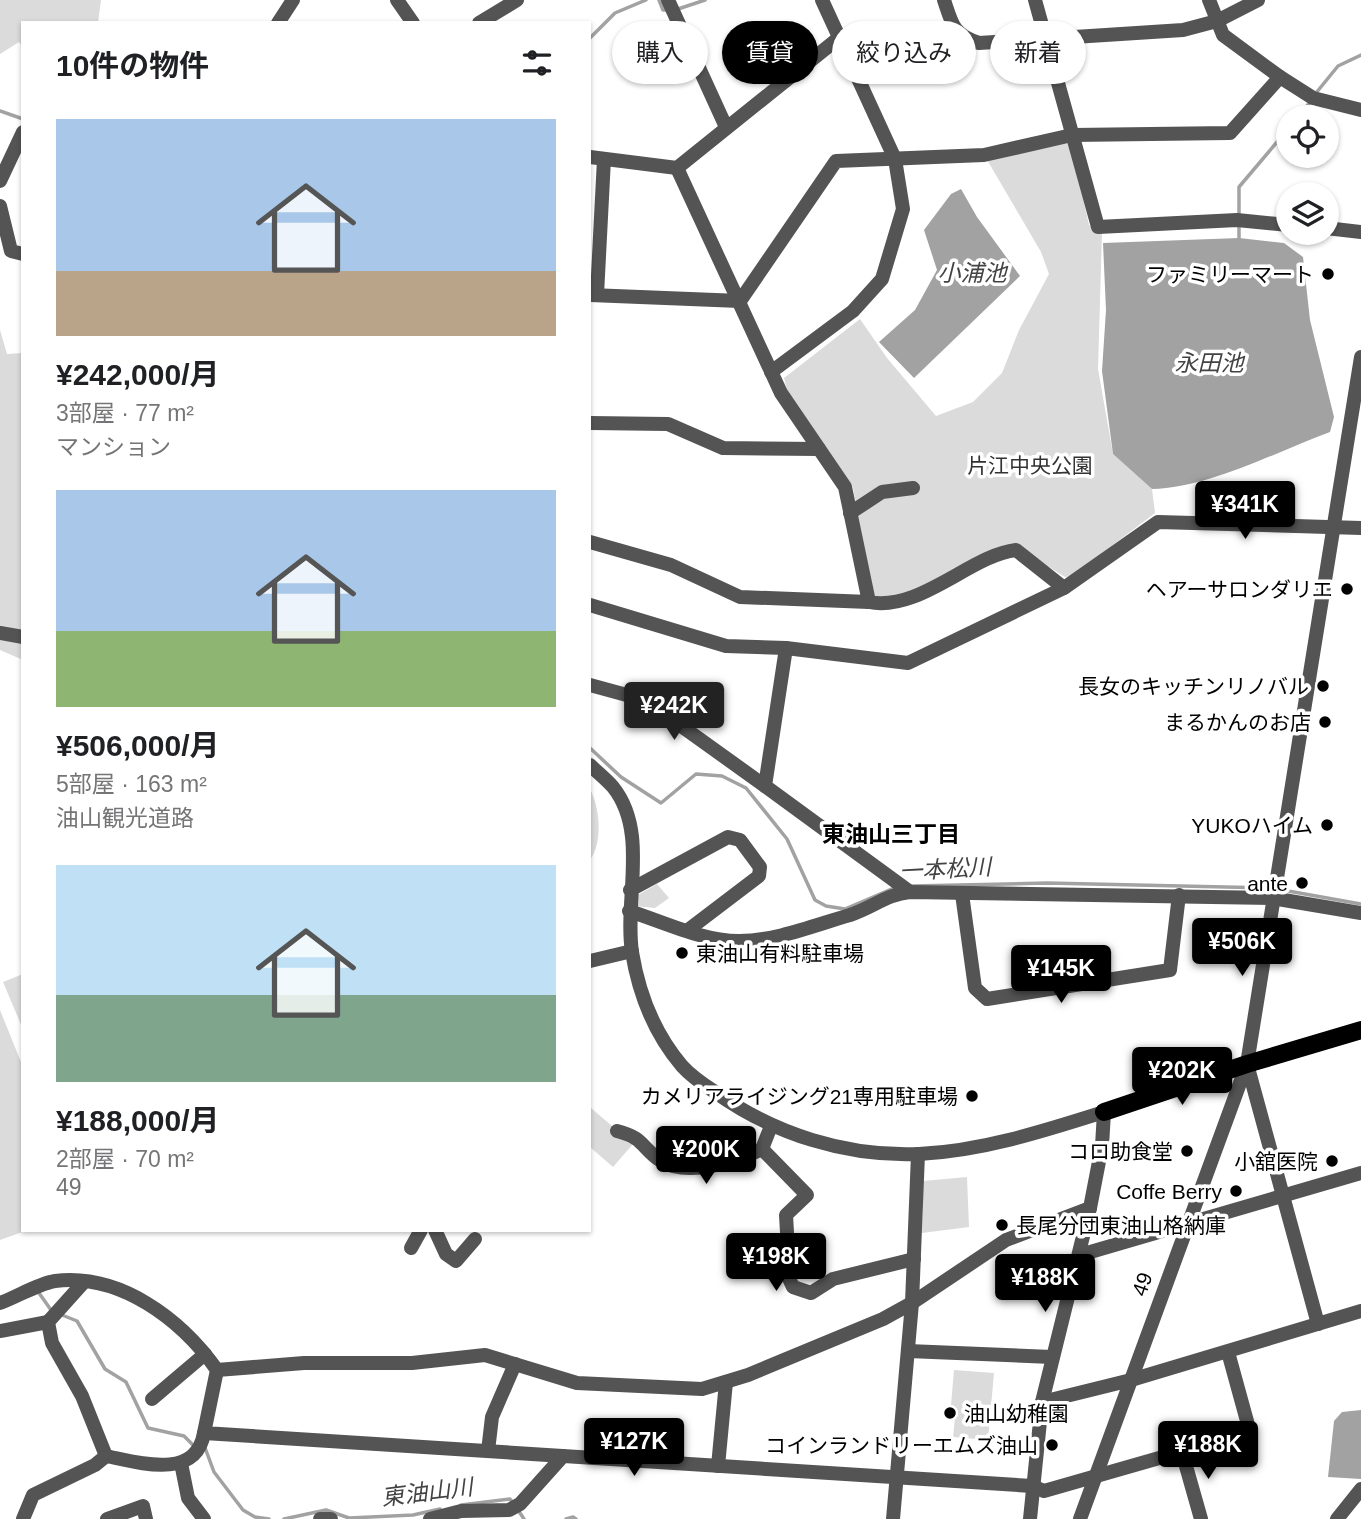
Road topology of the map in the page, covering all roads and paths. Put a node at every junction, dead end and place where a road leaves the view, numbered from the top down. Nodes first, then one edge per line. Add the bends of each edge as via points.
1 (293, 0) edge
2 (397, 0) edge
3 (517, 0) edge
4 (822, 0) edge
5 (944, 0) edge
6 (1035, 0) edge
7 (1209, 0) edge
8 (1258, 0) edge
9 (668, 2) edge
10 (279, 21) edge
11 (412, 21) edge
12 (482, 21) edge
13 (832, 21) edge
14 (1041, 21) edge
15 (1217, 21) junction
16 (1086, 35) edge
17 (990, 42) edge
18 (832, 43) edge
19 (1280, 78) junction
20 (861, 84) edge
21 (1058, 84) edge
22 (1361, 110) edge
23 (726, 127) junction
24 (1072, 135) junction
25 (21, 136) edge
26 (597, 158) edge
27 (895, 159) junction
28 (677, 168) junction
29 (2, 176) edge
30 (0, 206) edge
31 (595, 223) edge
32 (1276, 224) edge
33 (1339, 230) edge
34 (1361, 232) edge
35 (21, 254) edge
36 (594, 295) edge
37 (740, 301) junction
38 (1361, 357) edge
39 (771, 372) junction
40 (591, 422) edge
41 (1355, 442) edge
42 (818, 449) junction
43 (913, 488) dead end
44 (850, 513) junction
45 (1336, 526) junction
46 (1361, 528) edge
47 (591, 542) edge
48 (1065, 588) junction
49 (869, 602) junction
50 (591, 605) edge
51 (0, 633) edge
52 (21, 637) edge
53 (786, 648) junction
54 (591, 685) edge
55 (591, 766) edge
56 (765, 786) junction
57 (630, 890) junction
58 (909, 891) junction
59 (961, 894) junction
60 (1179, 895) junction
61 (1272, 898) junction
62 (629, 911) junction
63 (1361, 913) edge
64 (688, 930) junction
65 (632, 951) junction
66 (591, 961) edge
67 (1361, 1030) edge
68 (1247, 1064) junction
69 (1104, 1112) junction
70 (771, 1126) junction
71 (617, 1131) dead end
72 (762, 1149) junction
73 (918, 1154) junction
74 (1361, 1173) edge
75 (1283, 1196) junction
76 (1090, 1208) junction
77 (1185, 1224) junction
78 (420, 1232) edge
79 (436, 1232) edge
80 (475, 1239) dead end
81 (411, 1248) dead end
82 (1080, 1255) junction
83 (914, 1259) junction
84 (83, 1283) junction
85 (0, 1303) edge
86 (912, 1303) junction
87 (1361, 1311) edge
88 (49, 1321) junction
89 (1318, 1324) junction
90 (0, 1331) edge
91 (908, 1351) junction
92 (1228, 1352) junction
93 (205, 1354) junction
94 (1052, 1357) junction
95 (515, 1364) junction
96 (216, 1370) junction
97 (1131, 1380) junction
98 (726, 1382) junction
99 (152, 1399) dead end
100 (1042, 1402) junction
101 (204, 1433) junction
102 (488, 1451) junction
103 (1182, 1452) junction
104 (106, 1455) junction
105 (563, 1456) junction
106 (181, 1463) junction
107 (718, 1466) junction
108 (1096, 1477) junction
109 (897, 1478) junction
110 (1032, 1486) junction
111 (1361, 1489) edge
112 (28, 1518) edge
113 (107, 1519) edge
114 (146, 1519) edge
115 (204, 1519) edge
116 (320, 1519) edge
117 (331, 1519) edge
118 (430, 1519) edge
119 (893, 1519) edge
120 (1030, 1519) edge
121 (1080, 1519) edge
122 (1201, 1519) edge
123 (1337, 1519) edge

1 - 10 street
2 - 11 street
3 - 12 street
4 - 13 street
5 - 17 street via 962,38
6 - 14 street
7 - 15 street
8 - 15 street
9 - 23 street
15 - 16 street via 1183,30
15 - 19 street via 1223,35
18 - 23 street
19 - 22 street via 1313,97
19 - 24 street via 1230,133
20 - 27 street
21 - 24 street
23 - 28 street
24 - 27 street via 984,155
24 - 32 street via 1098,228 1237,220
25 - 29 street
26 - 28 street
26 - 31 street
27 - 37 street via 836,161
27 - 39 street via 904,209 882,279 853,311
28 - 37 street
30 - 35 street via 11,251
31 - 36 street
33 - 34 street
36 - 37 street
37 - 39 street
38 - 41 street
39 - 42 street
40 - 42 street via 668,424 723,447
41 - 45 street
42 - 44 street via 845,487
43 - 44 street via 882,492
44 - 49 street
45 - 46 street
45 - 48 street via 1158,522
45 - 61 street
47 - 49 street via 671,565 740,597
48 - 49 street via 1016,550 911,598
48 - 53 street via 908,663
50 - 53 street via 726,646
51 - 52 street
53 - 56 street
54 - 56 street via 645,700
55 - 57 street via 614,788 630,820
56 - 58 street
57 - 62 street
57 - 64 street via 728,837 740,840 760,867 759,876
58 - 59 street
58 - 64 street via 893,893 858,912 739,941
59 - 60 street
59 - 60 street via 975,988 987,999 1170,970
60 - 61 street
61 - 63 street
61 - 68 street
62 - 64 street
62 - 65 street
65 - 66 street
65 - 70 street via 645,1007 684,1068 732,1105
67 - 68 main road
68 - 69 main road
68 - 75 street
68 - 77 street, 49 / 49
69 - 73 street via 978,1147
69 - 76 street
70 - 72 street
70 - 73 street via 838,1147
71 - 72 street via 636,1136 662,1162 702,1169
72 - 83 street via 807,1195 786,1216 788,1250 781,1261 793,1287 811,1293 833,1279
73 - 83 street
74 - 75 street
75 - 77 street
75 - 89 street
76 - 82 street
76 - 86 street via 1006,1240
77 - 82 street
77 - 97 street, 49 / 49
78 - 81 street
79 - 80 street via 446,1254 456,1261
82 - 94 street
83 - 86 street
84 - 85 street via 54,1281
84 - 88 street
84 - 93 street via 99,1281 130,1294 197,1342
86 - 91 street
86 - 98 street
87 - 89 street
88 - 90 street
88 - 104 street via 52,1343 82,1396
89 - 92 street
91 - 94 street
91 - 109 street
92 - 97 street
92 - 103 street via 1250,1432
93 - 96 street
93 - 99 street
94 - 100 street
95 - 96 street via 485,1355 412,1363 304,1363
95 - 98 street via 577,1383 702,1389
95 - 102 street via 492,1417
96 - 101 street
97 - 100 street
97 - 108 street, 49 / 49
98 - 107 street
100 - 110 street
101 - 102 street
101 - 106 street via 201,1449
102 - 105 street
103 - 108 street
103 - 122 street
104 - 106 street via 145,1465
104 - 112 street via 33,1495
105 - 107 street
105 - 118 street via 515,1507 461,1511
106 - 115 street via 188,1498
107 - 109 street
108 - 110 street via 1044,1491
108 - 121 street, 49 / 49
109 - 110 street
109 - 119 street
110 - 120 street
111 - 123 street
113 - 114 street via 143,1506
116 - 117 street

